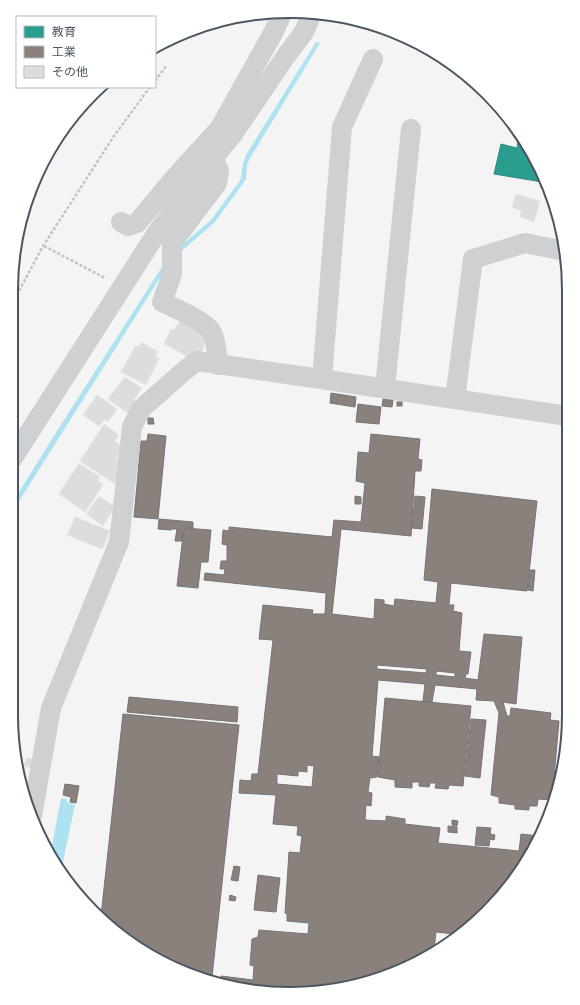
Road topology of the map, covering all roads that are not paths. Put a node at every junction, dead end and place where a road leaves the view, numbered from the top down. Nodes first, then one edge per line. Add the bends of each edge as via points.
1 (279, 19) edge
2 (309, 19) edge
3 (373, 59) dead end
4 (221, 126) junction
5 (410, 129) dead end
6 (213, 158) junction
7 (121, 222) dead end
8 (559, 250) edge
9 (218, 365) junction
10 (322, 379) junction
11 (385, 388) junction
12 (455, 399) junction
13 (562, 415) edge
14 (18, 450) edge
15 (34, 806) edge

1 - 4 street
2 - 6 street via 304,32 233,134
3 - 10 street via 342,128
4 - 6 street
4 - 7 street via 137,223 128,226
5 - 11 street
6 - 9 street via 219,171 217,182 172,243 172,274 162,302 204,323 211,331 216,345
6 - 14 street via 158,231
8 - 12 street via 525,243 473,259
9 - 10 street
9 - 15 street via 197,362 184,371 142,409 132,427 119,542 51,708
10 - 11 street
11 - 12 street
12 - 13 street

